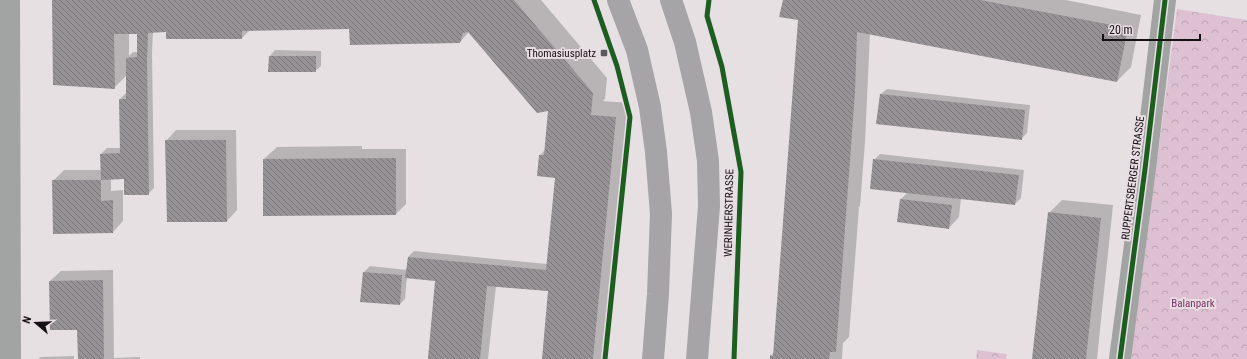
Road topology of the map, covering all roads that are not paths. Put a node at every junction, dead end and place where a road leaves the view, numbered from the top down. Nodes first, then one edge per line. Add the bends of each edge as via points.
1 (9, 0) edge
2 (618, 0) edge
3 (670, 0) edge
4 (1165, 0) edge
5 (10, 359) edge
6 (652, 359) edge
7 (698, 359) edge
8 (1120, 359) edge

1 - 5 street
2 - 6 main road via 637,50 650,107 656,152 661,214
3 - 7 main road, WERINHERSTRASSE via 685,42 708,161 709,206
4 - 8 street, RUPPERTSBERGER STRASSE

